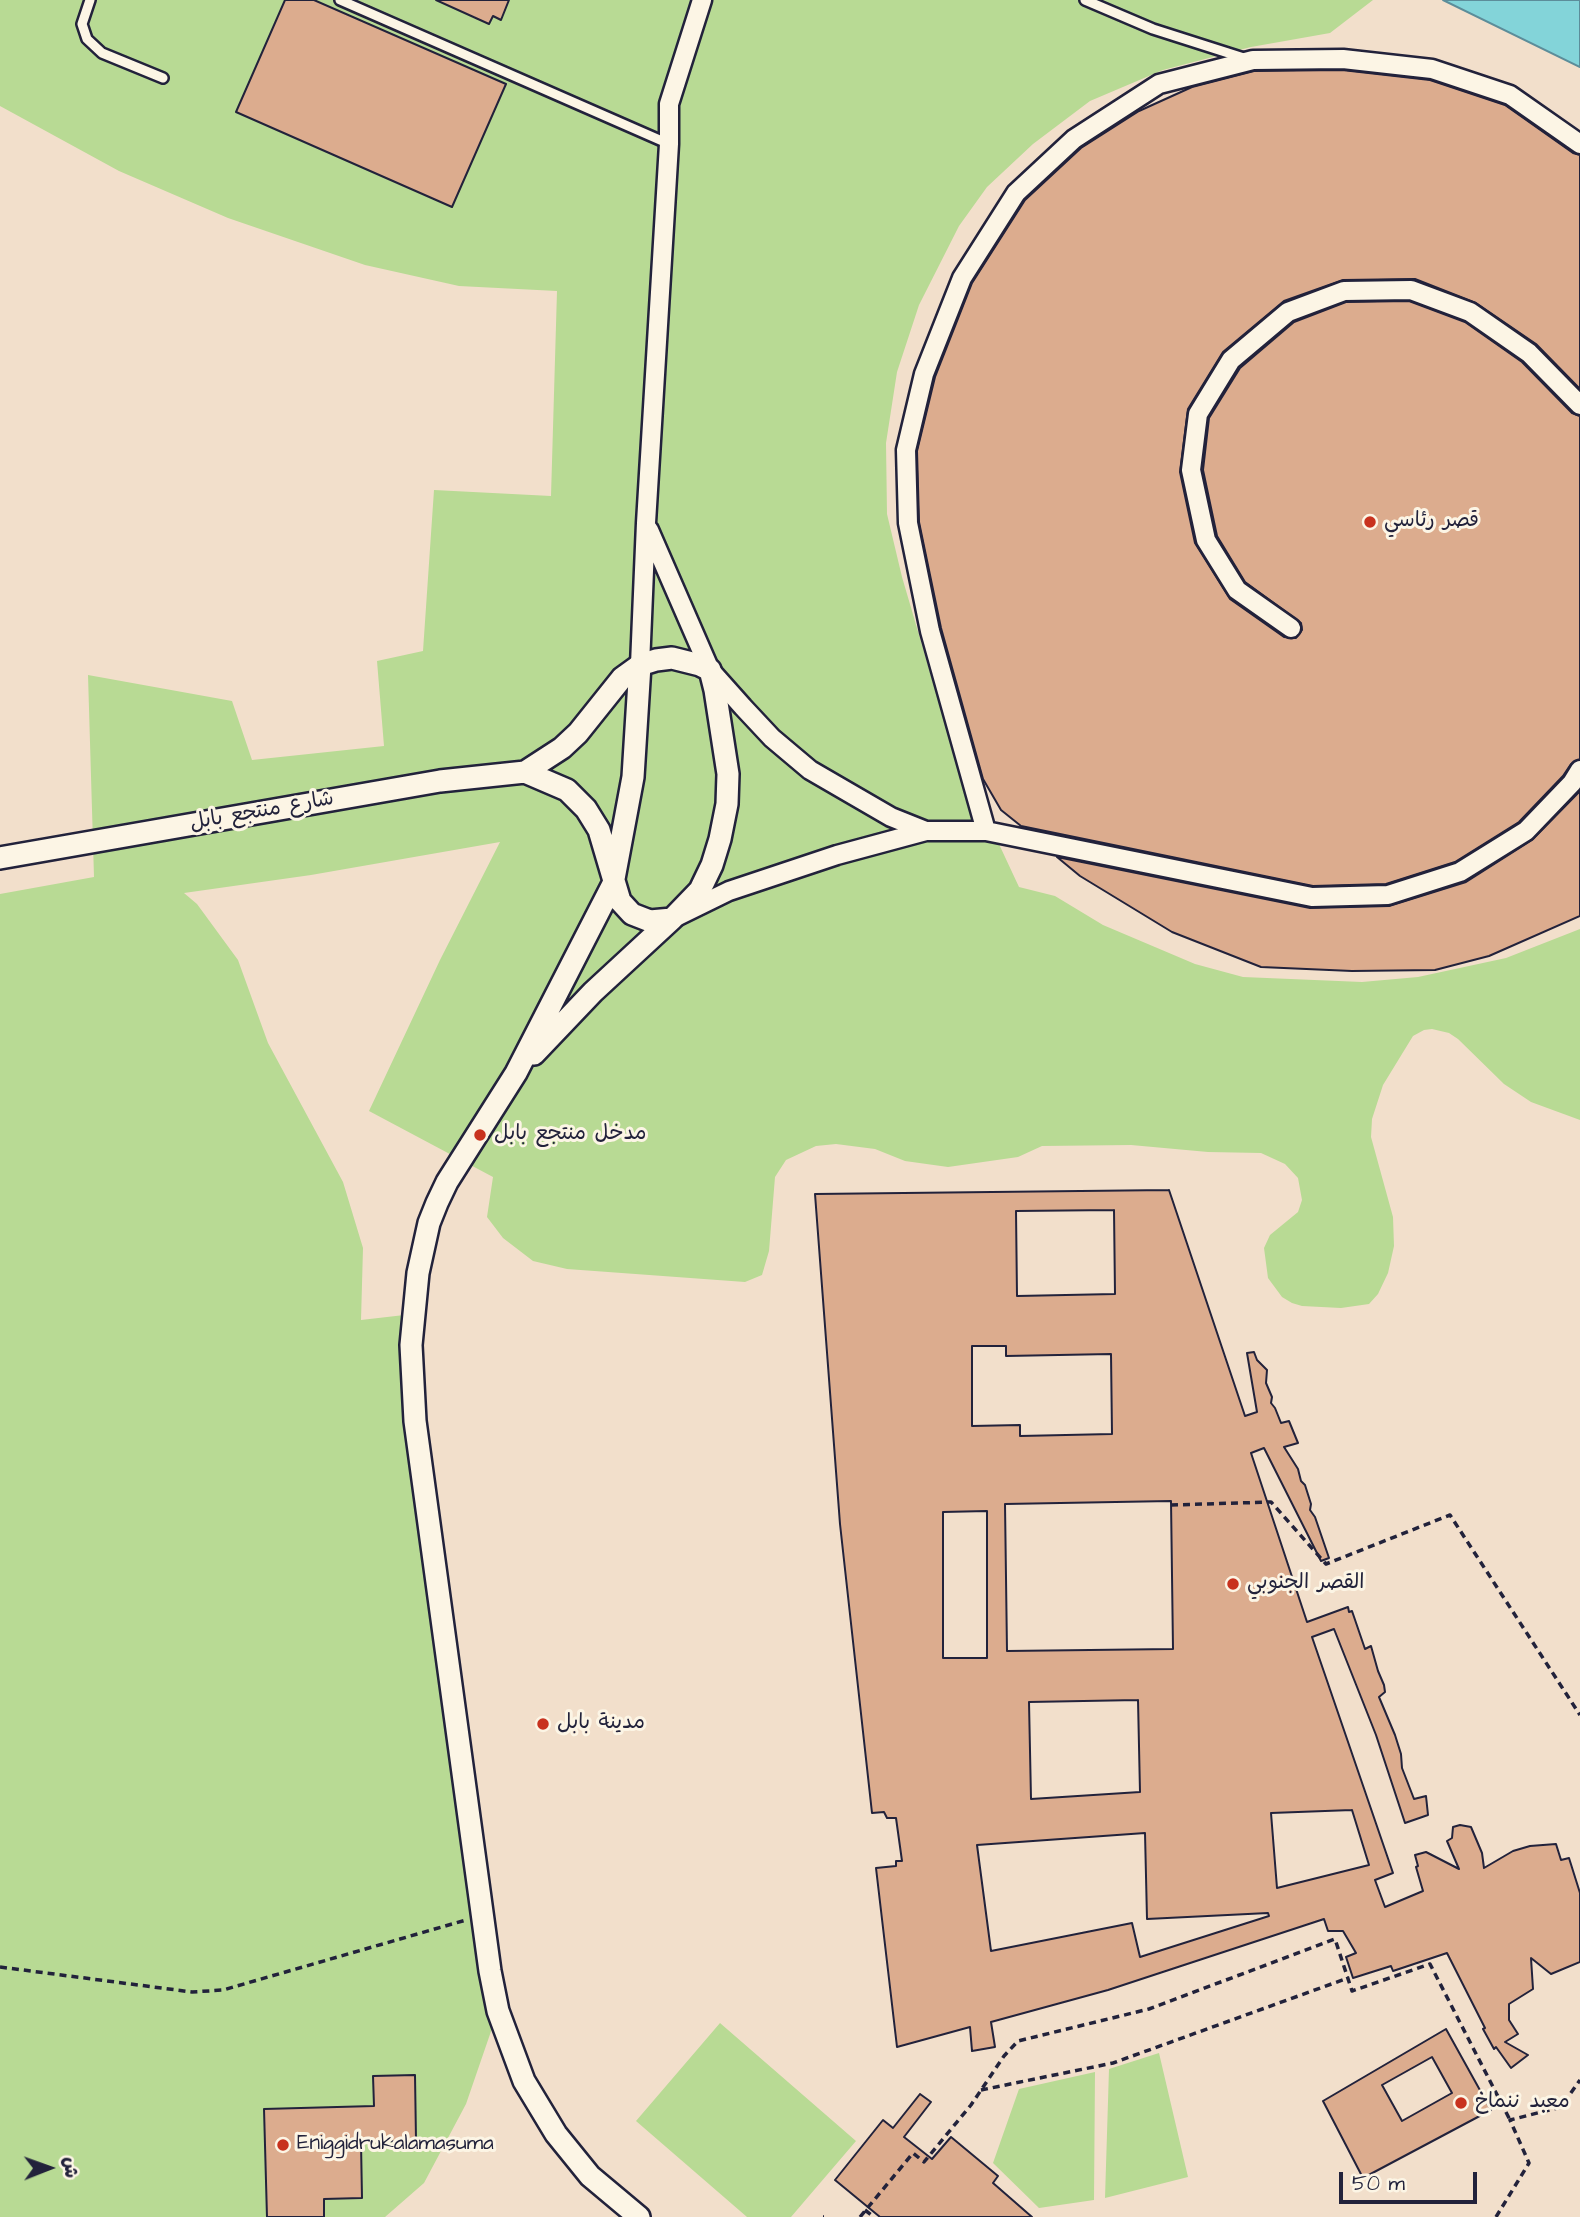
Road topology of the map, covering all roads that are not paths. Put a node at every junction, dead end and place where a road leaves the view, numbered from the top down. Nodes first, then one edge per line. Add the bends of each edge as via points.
1 (90, 0) edge
2 (340, 0) edge
3 (702, 0) edge
4 (1085, 0) edge
5 (1253, 60) junction
6 (163, 78) dead end
7 (1580, 144) edge
8 (669, 145) junction
9 (1580, 405) edge
10 (646, 523) junction
11 (1291, 628) dead end
12 (640, 665) junction
13 (709, 670) junction
14 (1580, 770) edge
15 (525, 772) junction
16 (926, 831) junction
17 (986, 831) junction
18 (0, 858) edge
19 (613, 884) junction
20 (672, 919) junction
21 (516, 1073) junction
22 (639, 2217) edge

1 - 6 lane via 82,24 87,39 102,53
2 - 8 lane
3 - 8 street via 669,104
4 - 5 lane via 1153,29
5 - 7 street via 1343,59 1432,68 1510,95
5 - 17 street via 1159,85 1074,139 1016,194 962,278 924,374 906,450 908,523 930,631
8 - 10 street
9 - 11 street via 1529,353 1469,312 1411,290 1344,291 1288,312 1231,360 1198,414 1191,470 1206,540 1237,590
10 - 12 street
10 - 13 street
12 - 13 street via 672,658
12 - 15 street, شارع منتجع بابل via 622,678 562,748
12 - 19 street via 632,777
13 - 16 street via 772,738 810,770 891,817
13 - 20 street via 725,741 727,804 712,865 700,890
14 - 17 street via 1526,831 1460,872 1388,895 1312,897
15 - 18 street, شارع منتجع بابل via 440,781
15 - 19 street, شارع منتجع بابل via 566,790 586,809 599,830
16 - 17 street
16 - 20 street via 779,873
19 - 20 street, شارع منتجع بابل via 632,914 650,921
19 - 21 street
20 - 21 street via 593,992
21 - 22 street via 447,1182 429,1223 418,1273 412,1338 415,1422 498,2011 532,2097 578,2164

